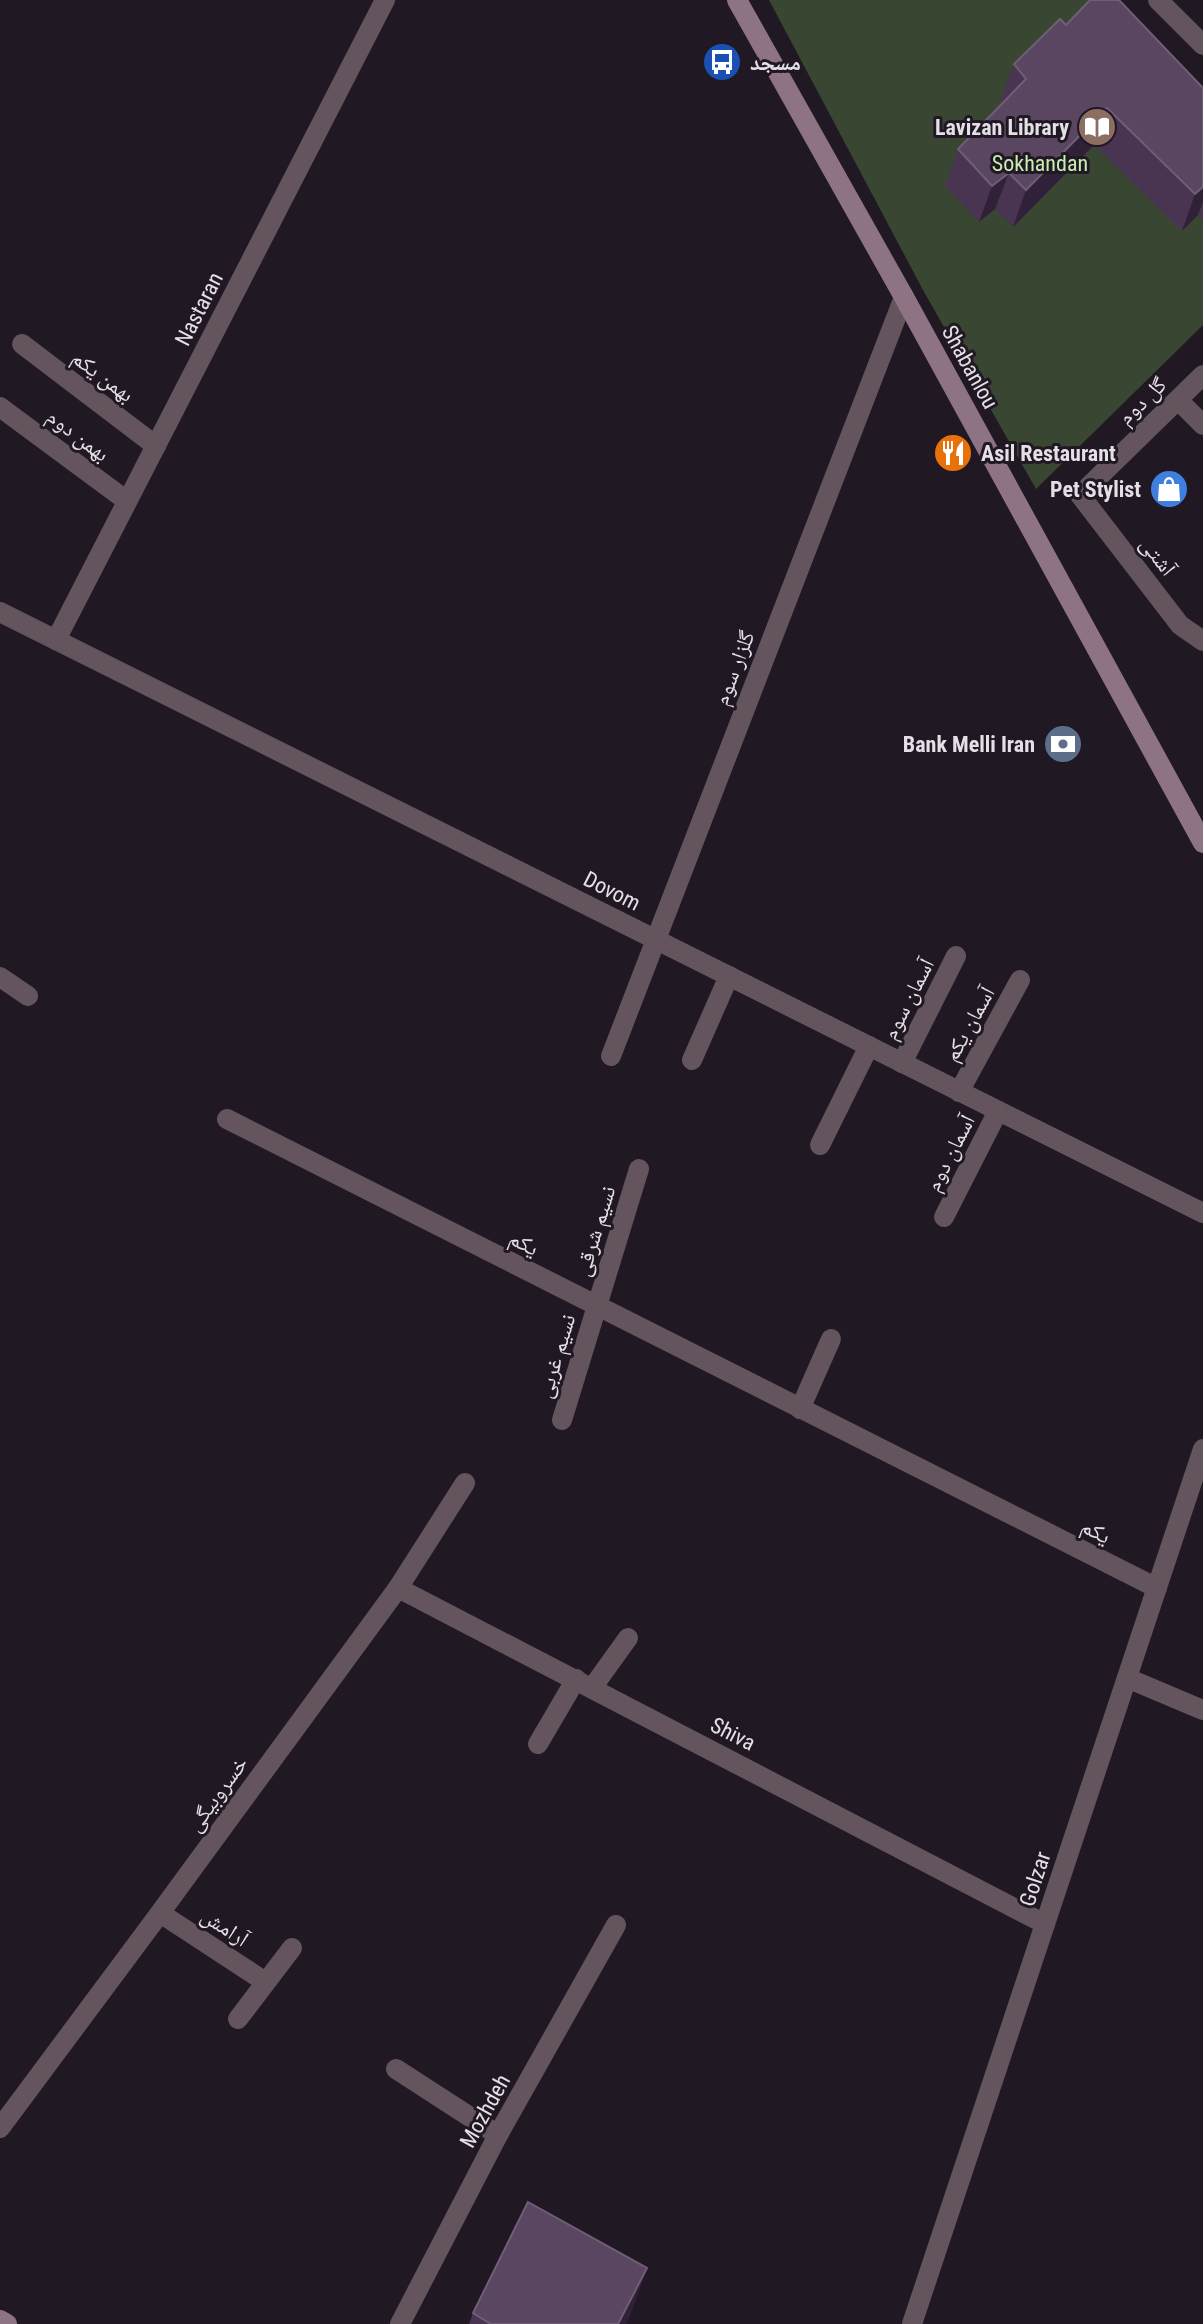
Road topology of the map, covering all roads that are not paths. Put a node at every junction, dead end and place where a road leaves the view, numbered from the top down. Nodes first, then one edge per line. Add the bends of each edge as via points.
1 (385, 0) edge
2 (737, 0) edge
3 (1158, 0) edge
4 (1203, 45) edge
5 (904, 297) junction
6 (22, 344) dead end
7 (1203, 375) edge
8 (1178, 400) junction
9 (0, 407) edge
10 (1203, 425) edge
11 (156, 446) junction
12 (1080, 495) joint
13 (127, 501) junction
14 (0, 612) edge
15 (56, 640) junction
16 (1203, 641) edge
17 (1203, 843) edge
18 (655, 939) junction
19 (956, 956) dead end
20 (729, 976) junction
21 (0, 977) edge
22 (1020, 980) dead end
23 (28, 996) dead end
24 (869, 1046) junction
25 (611, 1056) dead end
26 (692, 1060) dead end
27 (902, 1063) junction
28 (959, 1092) junction
29 (998, 1111) junction
30 (227, 1119) dead end
31 (820, 1145) dead end
32 (639, 1169) dead end
33 (1203, 1213) edge
34 (944, 1217) dead end
35 (597, 1306) junction
36 (831, 1339) dead end
37 (800, 1409) junction
38 (562, 1420) dead end
39 (1203, 1449) edge
40 (465, 1483) dead end
41 (398, 1588) junction
42 (1157, 1588) junction
43 (628, 1638) dead end
44 (1127, 1678) junction
45 (584, 1684) junction
46 (1203, 1710) edge
47 (538, 1744) dead end
48 (160, 1913) junction
49 (1045, 1924) junction
50 (616, 1925) dead end
51 (292, 1948) dead end
52 (264, 1981) junction
53 (238, 2019) dead end
54 (396, 2069) dead end
55 (0, 2128) edge
56 (498, 2135) junction
57 (0, 2320) edge
58 (7, 2324) edge
59 (400, 2324) edge
60 (912, 2324) edge

1 - 11 street, Nastaran
2 - 5 main road, Shabanlou
3 - 4 street
5 - 17 main road, Shabanlou
5 - 18 street, گلزار سوم
6 - 11 street, بهمن یکم
7 - 8 street, گل دوم
8 - 10 street
8 - 12 street, گل دوم
9 - 13 street, بهمن دوم
11 - 13 street, Nastaran
12 - 16 street, آشتی via 1180,625
13 - 15 street, Nastaran
14 - 15 street, Dovom
15 - 18 street, Dovom
18 - 20 street, Dovom
18 - 25 street, گلزار سوم
19 - 27 street, آسمان سوم
20 - 24 street, Dovom
20 - 26 street
21 - 23 street
22 - 28 street, آسمان یکم
24 - 27 street, Dovom
24 - 31 street
27 - 28 street, Dovom
28 - 29 street, Dovom
29 - 33 street, Dovom
29 - 34 street, آسمان دوم
30 - 35 street, یکم
32 - 35 street, نسیم شرقی
35 - 37 street, یکم
35 - 38 street, نسیم غربی
36 - 37 street
37 - 42 street, یکم
39 - 42 street, Golzar
40 - 41 street, خسروبیگی
41 - 45 street, Shiva
41 - 48 street, خسروبیگی
42 - 44 street, Golzar
43 - 45 street
44 - 46 street
44 - 49 street, Golzar
45 - 47 street
45 - 49 street, Shiva
48 - 52 street, آرامش
48 - 55 street, خسروبیگی
49 - 60 street, Golzar
50 - 56 street, Mozhdeh
51 - 52 street
52 - 53 street
54 - 56 street
56 - 59 street, Mozhdeh
57 - 58 main road

